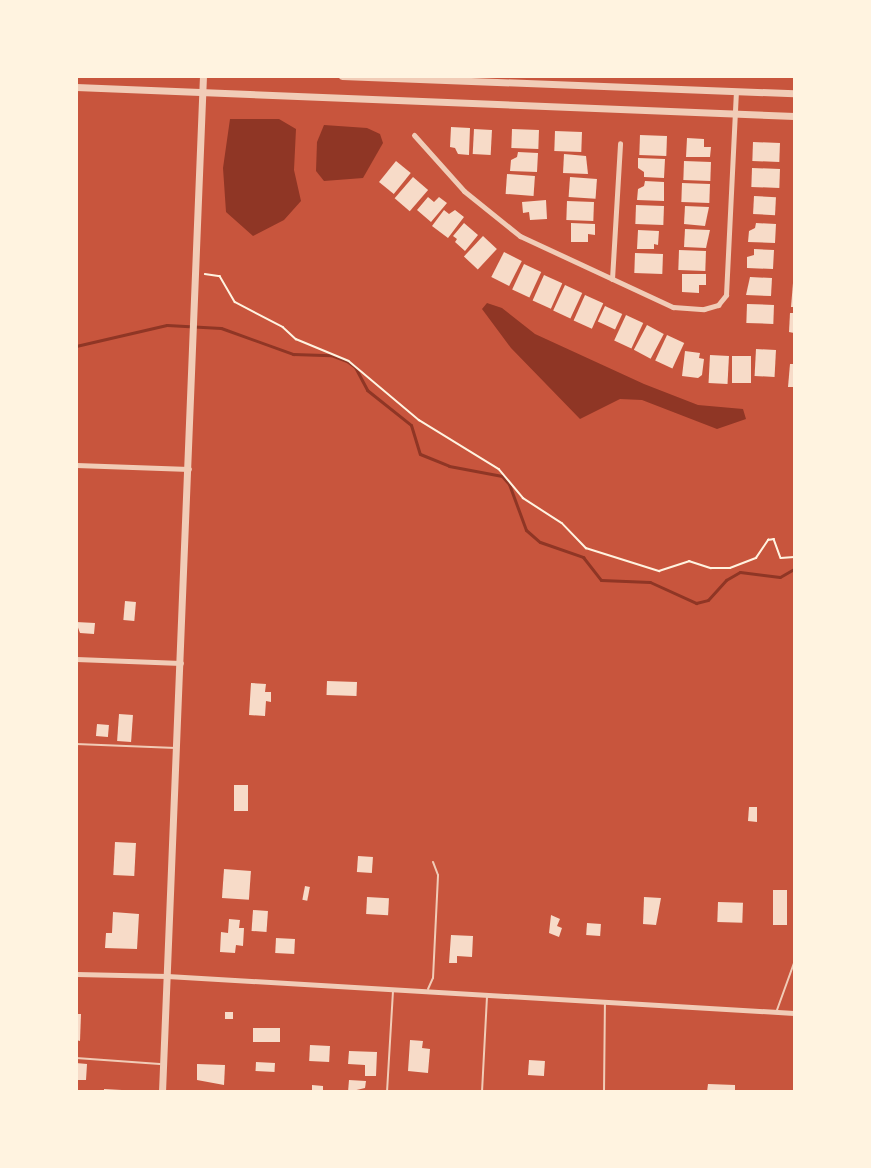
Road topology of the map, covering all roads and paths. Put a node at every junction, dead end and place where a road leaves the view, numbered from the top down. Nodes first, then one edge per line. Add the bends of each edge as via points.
1 (203, 76) edge
2 (342, 76) edge
3 (76, 87) edge
4 (736, 91) junction
5 (203, 92) junction
6 (795, 93) edge
7 (735, 113) junction
8 (795, 116) edge
9 (414, 135) dead end
10 (620, 143) dead end
11 (205, 274) dead end
12 (612, 279) junction
13 (76, 465) edge
14 (189, 469) junction
15 (795, 557) edge
16 (76, 659) edge
17 (181, 663) junction
18 (76, 744) edge
19 (177, 748) junction
20 (433, 862) dead end
21 (795, 963) edge
22 (76, 974) edge
23 (167, 976) junction
24 (793, 976) edge
25 (393, 990) junction
26 (427, 992) junction
27 (487, 995) junction
28 (605, 1002) junction
29 (776, 1012) junction
30 (795, 1014) edge
31 (76, 1058) edge
32 (163, 1064) junction
33 (162, 1092) edge
34 (387, 1092) edge
35 (482, 1092) edge
36 (604, 1092) edge

1 - 5 street
2 - 4 street
3 - 5 street
4 - 6 street
4 - 7 street
5 - 7 street
5 - 14 street
7 - 8 street
7 - 12 street via 726,295 718,305 704,309 673,307
9 - 12 street via 464,191 520,236
10 - 12 street
11 - 15 path via 219,276 235,302 284,327 296,339 349,362 419,420 499,469 522,498 562,523 586,548 659,571 689,561 711,568 730,568 756,558 768,540 774,539 781,558
13 - 14 street
14 - 17 street
16 - 17 street
17 - 19 street
18 - 19 lane
19 - 23 street
20 - 26 lane via 438,875 433,978
21 - 24 lane
22 - 23 street
23 - 25 street
23 - 32 street
24 - 29 lane
25 - 26 street
25 - 34 lane
26 - 27 street
27 - 28 street
27 - 35 lane
28 - 29 street
28 - 36 lane
29 - 30 street
31 - 32 lane
32 - 33 street

